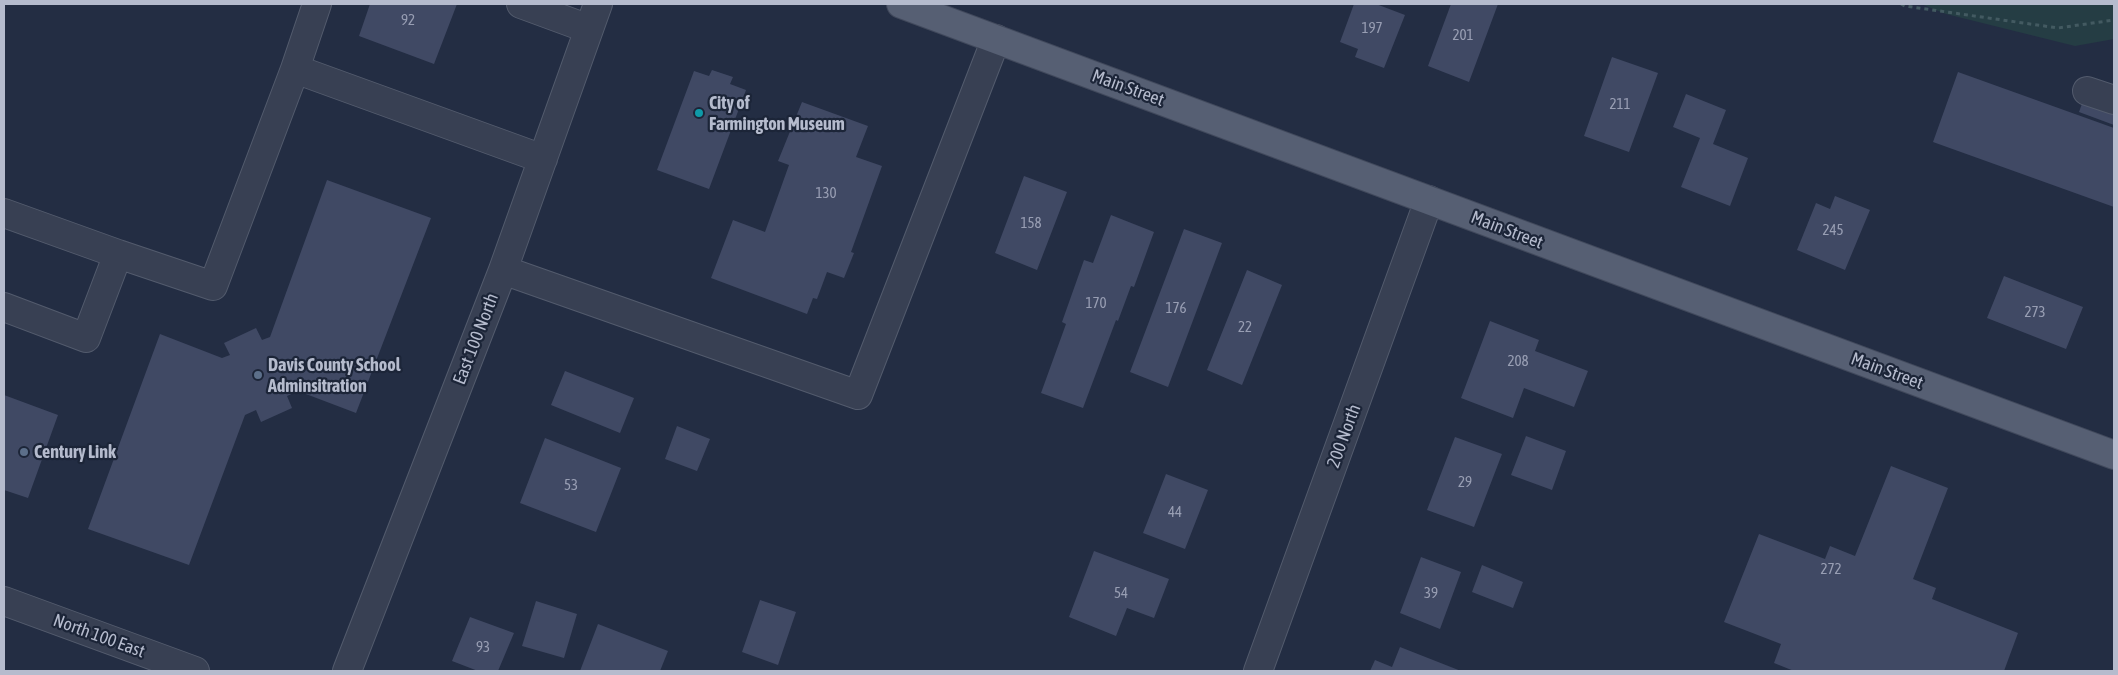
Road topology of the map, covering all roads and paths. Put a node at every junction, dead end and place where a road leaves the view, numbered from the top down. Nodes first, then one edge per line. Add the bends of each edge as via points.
1 (317, 4) edge
2 (521, 4) edge
3 (598, 4) edge
4 (901, 4) edge
5 (1901, 4) edge
6 (2114, 20) edge
7 (589, 29) junction
8 (996, 39) junction
9 (295, 69) junction
10 (2087, 91) dead end
11 (2114, 100) edge
12 (543, 159) junction
13 (1429, 200) junction
14 (4, 213) edge
15 (118, 254) junction
16 (503, 270) junction
17 (4, 307) edge
18 (2114, 455) edge
19 (4, 601) edge
20 (195, 671) edge
21 (347, 671) edge
22 (1258, 671) edge

1 - 9 street
2 - 7 street
3 - 7 street, East 100 North
4 - 8 main road, Main Street
5 - 6 path via 2058,28
7 - 12 street, East 100 North
8 - 13 main road, Main Street
8 - 16 street via 858,395
9 - 12 street
9 - 15 street via 213,286
10 - 11 street
12 - 16 street, East 100 North
13 - 18 main road, Main Street
13 - 22 street, 200 North
14 - 15 street
15 - 17 street via 86,338
16 - 21 street, East 100 North
19 - 20 street, North 100 East

